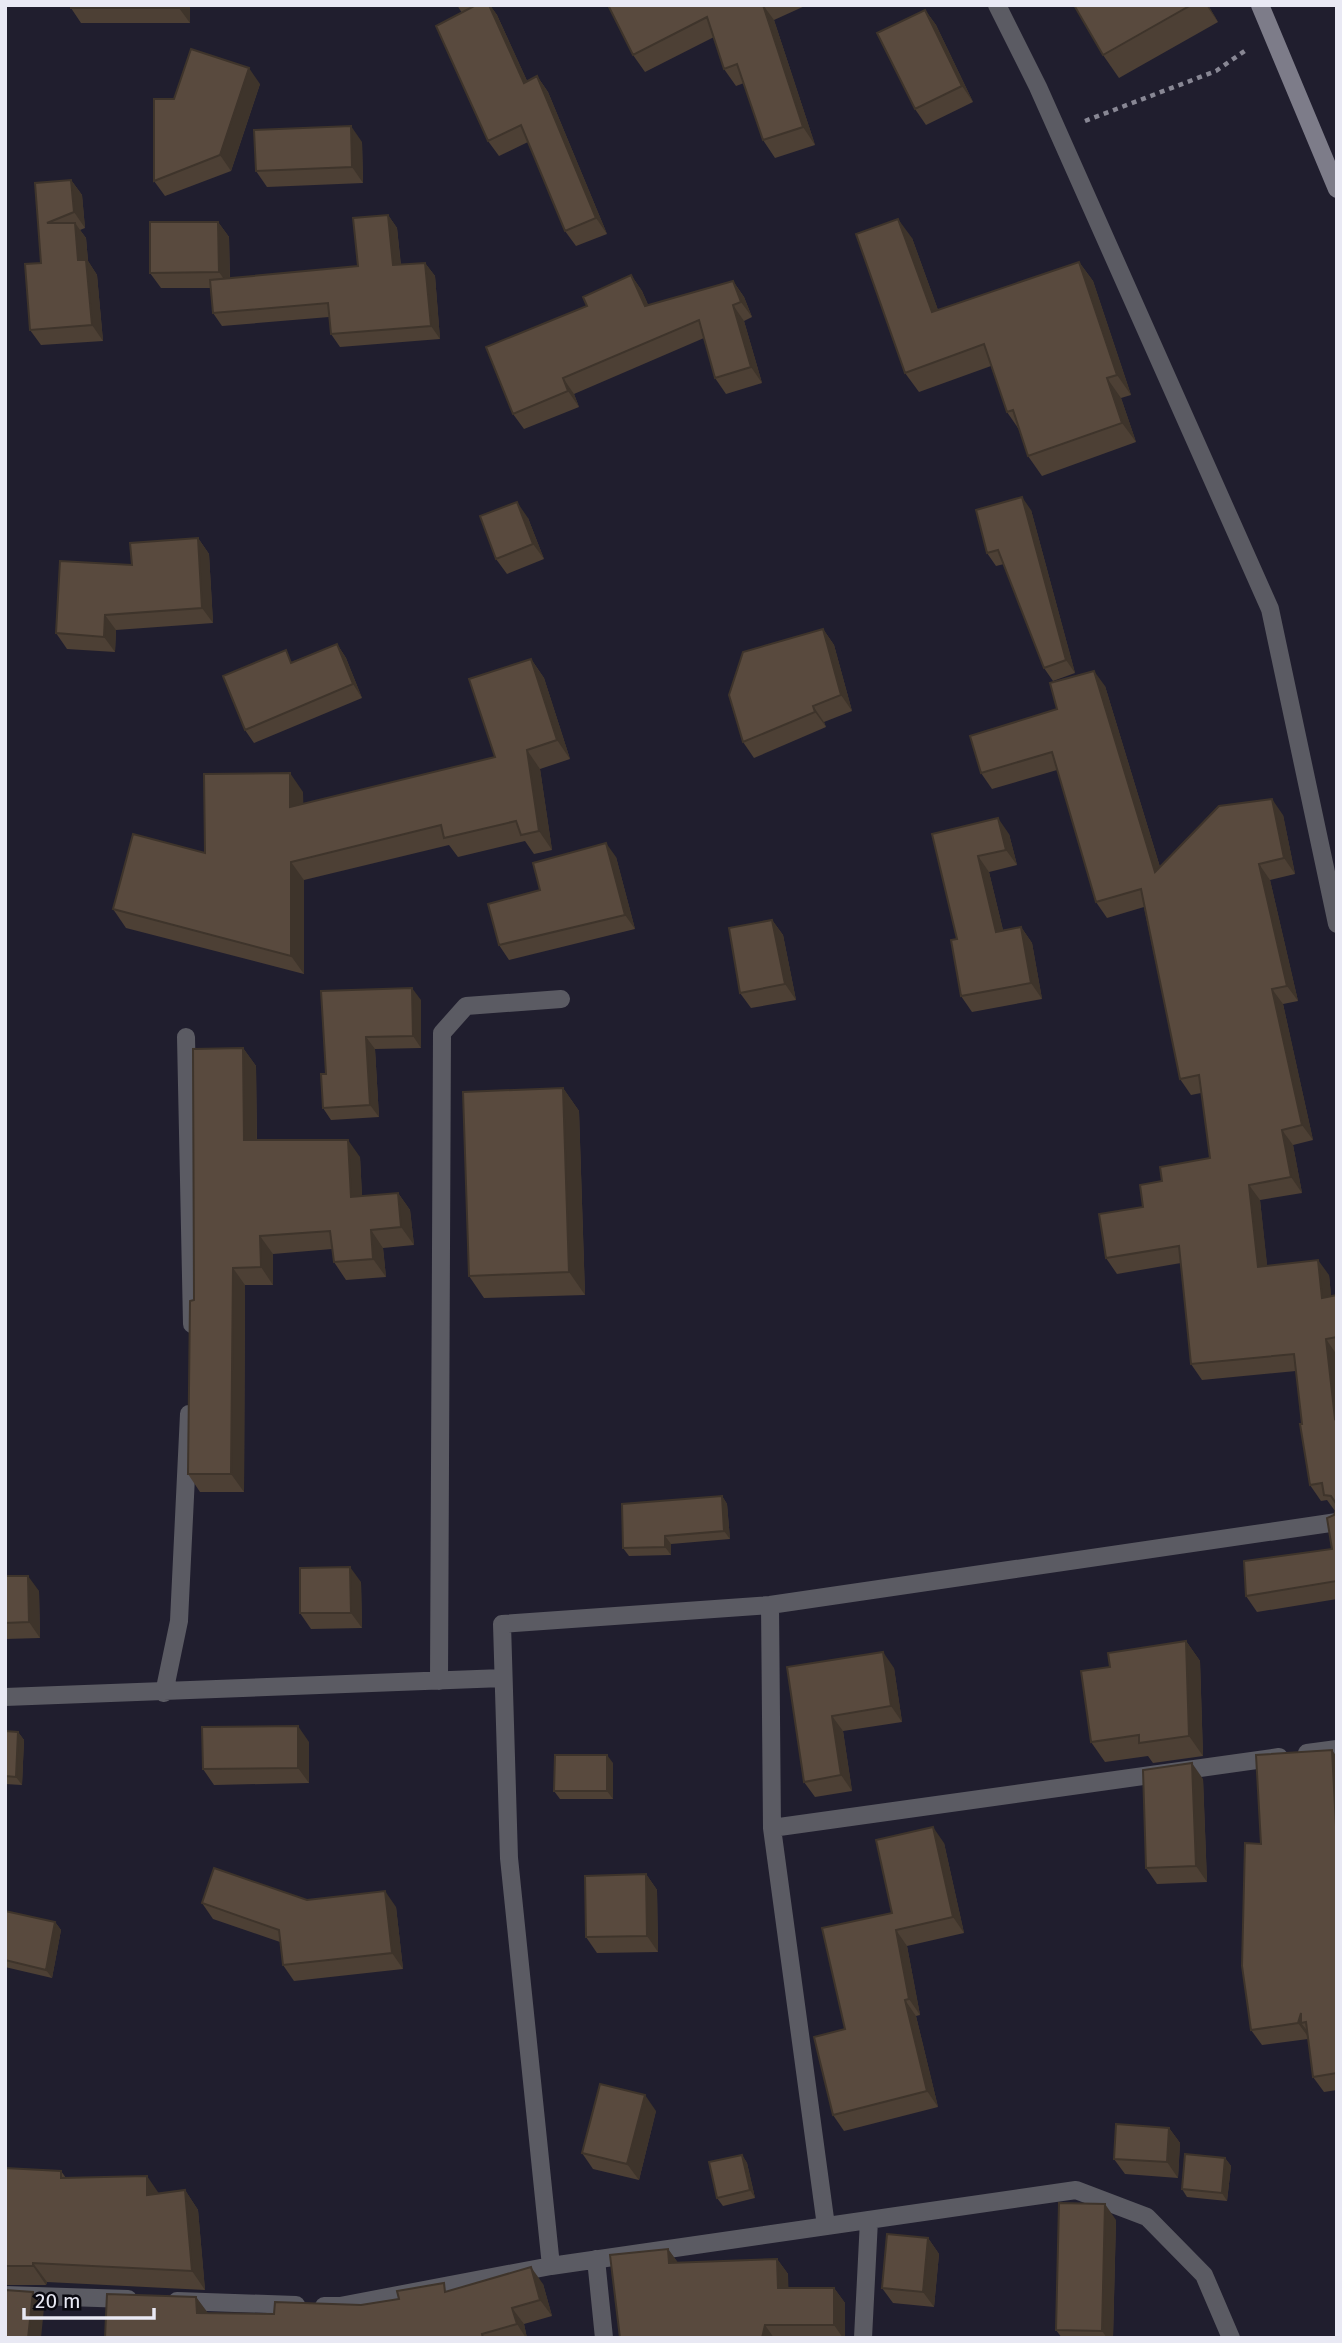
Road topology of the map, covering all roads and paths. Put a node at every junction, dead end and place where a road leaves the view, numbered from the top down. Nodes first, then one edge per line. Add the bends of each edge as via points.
1 (997, 5) edge
2 (1260, 5) edge
3 (1271, 32) junction
4 (1058, 131) junction
5 (1337, 189) edge
6 (1337, 923) edge
7 (561, 999) dead end
8 (186, 1037) dead end
9 (192, 1344) edge
10 (190, 1398) edge
11 (1337, 1521) edge
12 (770, 1605) junction
13 (503, 1678) junction
14 (439, 1681) junction
15 (164, 1693) junction
16 (5, 1697) edge
17 (1337, 1749) edge
18 (772, 1828) junction
19 (869, 2220) junction
20 (826, 2226) junction
21 (596, 2259) junction
22 (551, 2266) junction
23 (5, 2295) edge
24 (604, 2338) edge
25 (863, 2338) edge
26 (1231, 2338) edge

1 - 4 street
2 - 3 main road
3 - 4 path via 1216,71
3 - 5 main road
4 - 6 street via 1270,609
7 - 14 street via 466,1006 442,1033
8 - 9 street
10 - 15 street via 179,1621
11 - 12 street
12 - 13 street via 502,1624
12 - 18 street
13 - 14 street
13 - 22 street via 509,1857
14 - 15 street
15 - 16 street
17 - 18 street
18 - 20 street
19 - 20 street
19 - 25 street
19 - 26 street via 1076,2190 1147,2217 1204,2275
20 - 21 street
21 - 22 street
21 - 24 street
22 - 23 street via 340,2306

